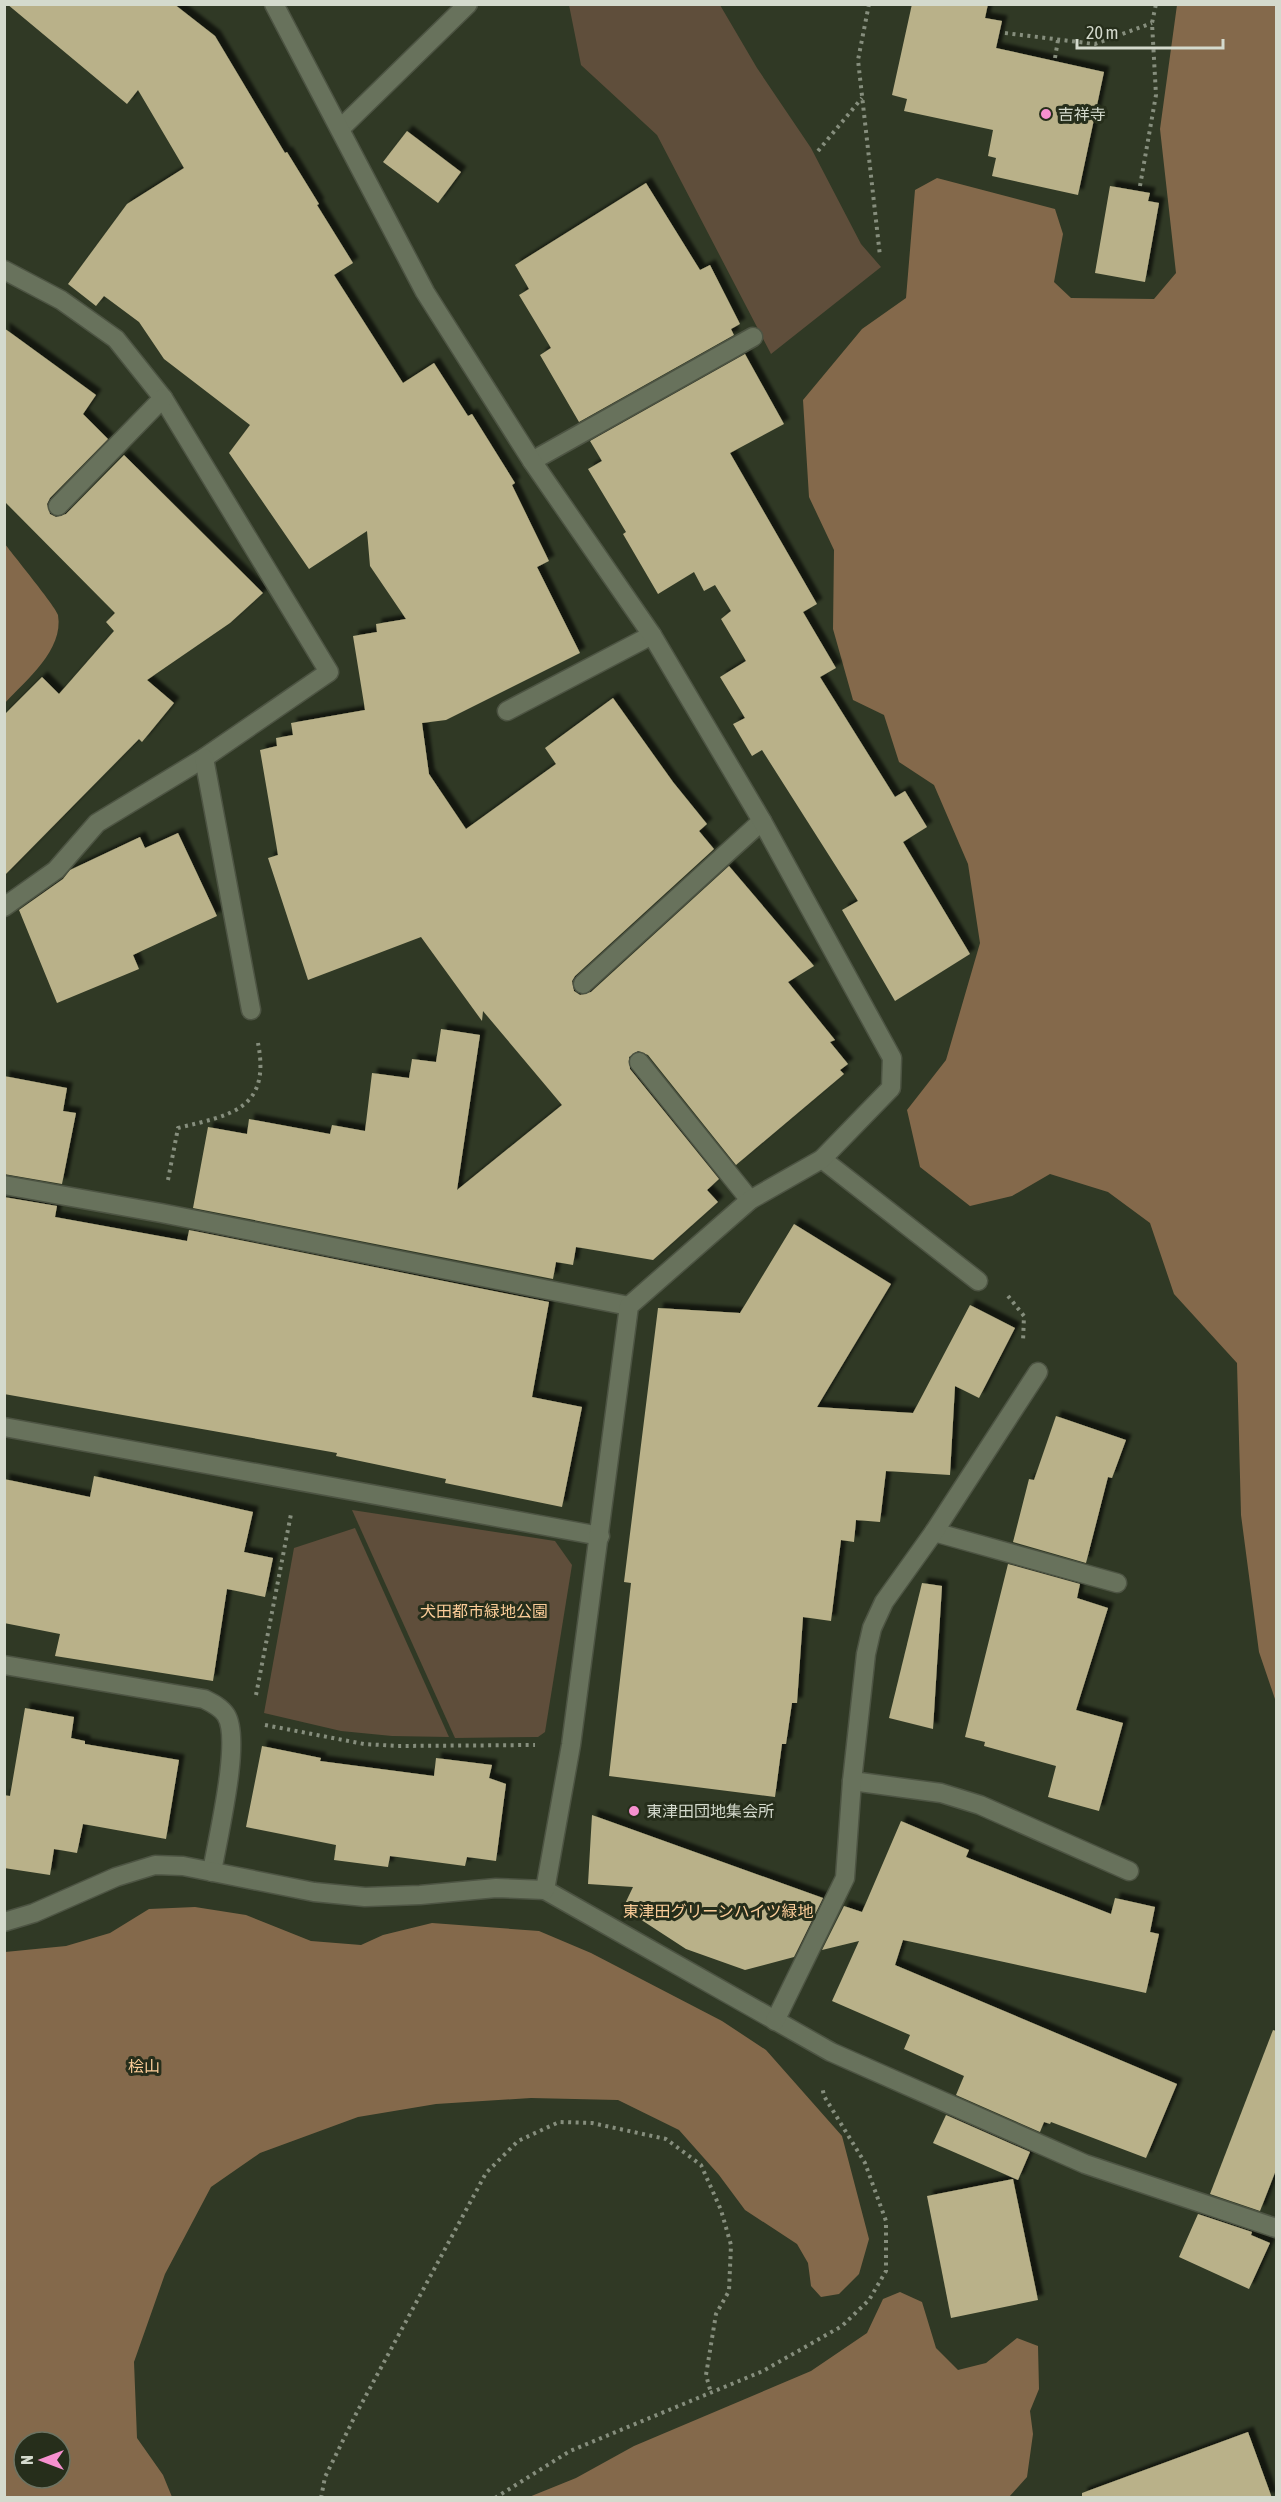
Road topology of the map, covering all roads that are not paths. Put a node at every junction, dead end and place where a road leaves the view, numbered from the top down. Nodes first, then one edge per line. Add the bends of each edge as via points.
1 (274, 4) edge
2 (468, 4) edge
3 (340, 129) junction
4 (4, 270) edge
5 (753, 337) dead end
6 (163, 398) junction
7 (532, 461) junction
8 (58, 506) dead end
9 (652, 635) junction
10 (507, 711) dead end
11 (204, 758) junction
12 (762, 820) junction
13 (4, 907) edge
14 (584, 984) dead end
15 (251, 1010) road end
16 (639, 1062) dead end
17 (822, 1159) junction
18 (4, 1185) edge
19 (750, 1200) junction
20 (978, 1281) road end
21 (629, 1306) junction
22 (1038, 1372) road end
23 (4, 1427) edge
24 (934, 1532) junction
25 (600, 1536) junction
26 (1117, 1583) dead end
27 (4, 1665) edge
28 (852, 1781) junction
29 (1129, 1871) dead end
30 (212, 1872) junction
31 (545, 1890) junction
32 (4, 1922) edge
33 (775, 2021) junction
34 (1276, 2228) edge

1 - 3 street
2 - 3 street
3 - 7 street via 425,292
4 - 6 street via 61,300 116,339
5 - 7 street
6 - 8 street
6 - 11 street via 329,672
7 - 9 street
9 - 10 street
9 - 12 street
11 - 13 street via 97,823 56,870
11 - 15 street
12 - 14 street
12 - 17 street via 892,1059 891,1088
16 - 19 street
17 - 19 street
17 - 20 street
18 - 21 street
19 - 21 street
21 - 25 street
22 - 24 street
23 - 25 street
24 - 26 street
24 - 28 street via 884,1602 872,1628
25 - 31 street via 571,1745
27 - 30 street via 204,1699 217,1705 226,1715 233,1741
28 - 29 street via 941,1794 980,1805
28 - 33 street via 845,1878
30 - 31 street via 314,1892 365,1897 496,1888
30 - 32 street via 155,1865
31 - 33 street
33 - 34 street via 831,2052 1085,2164

